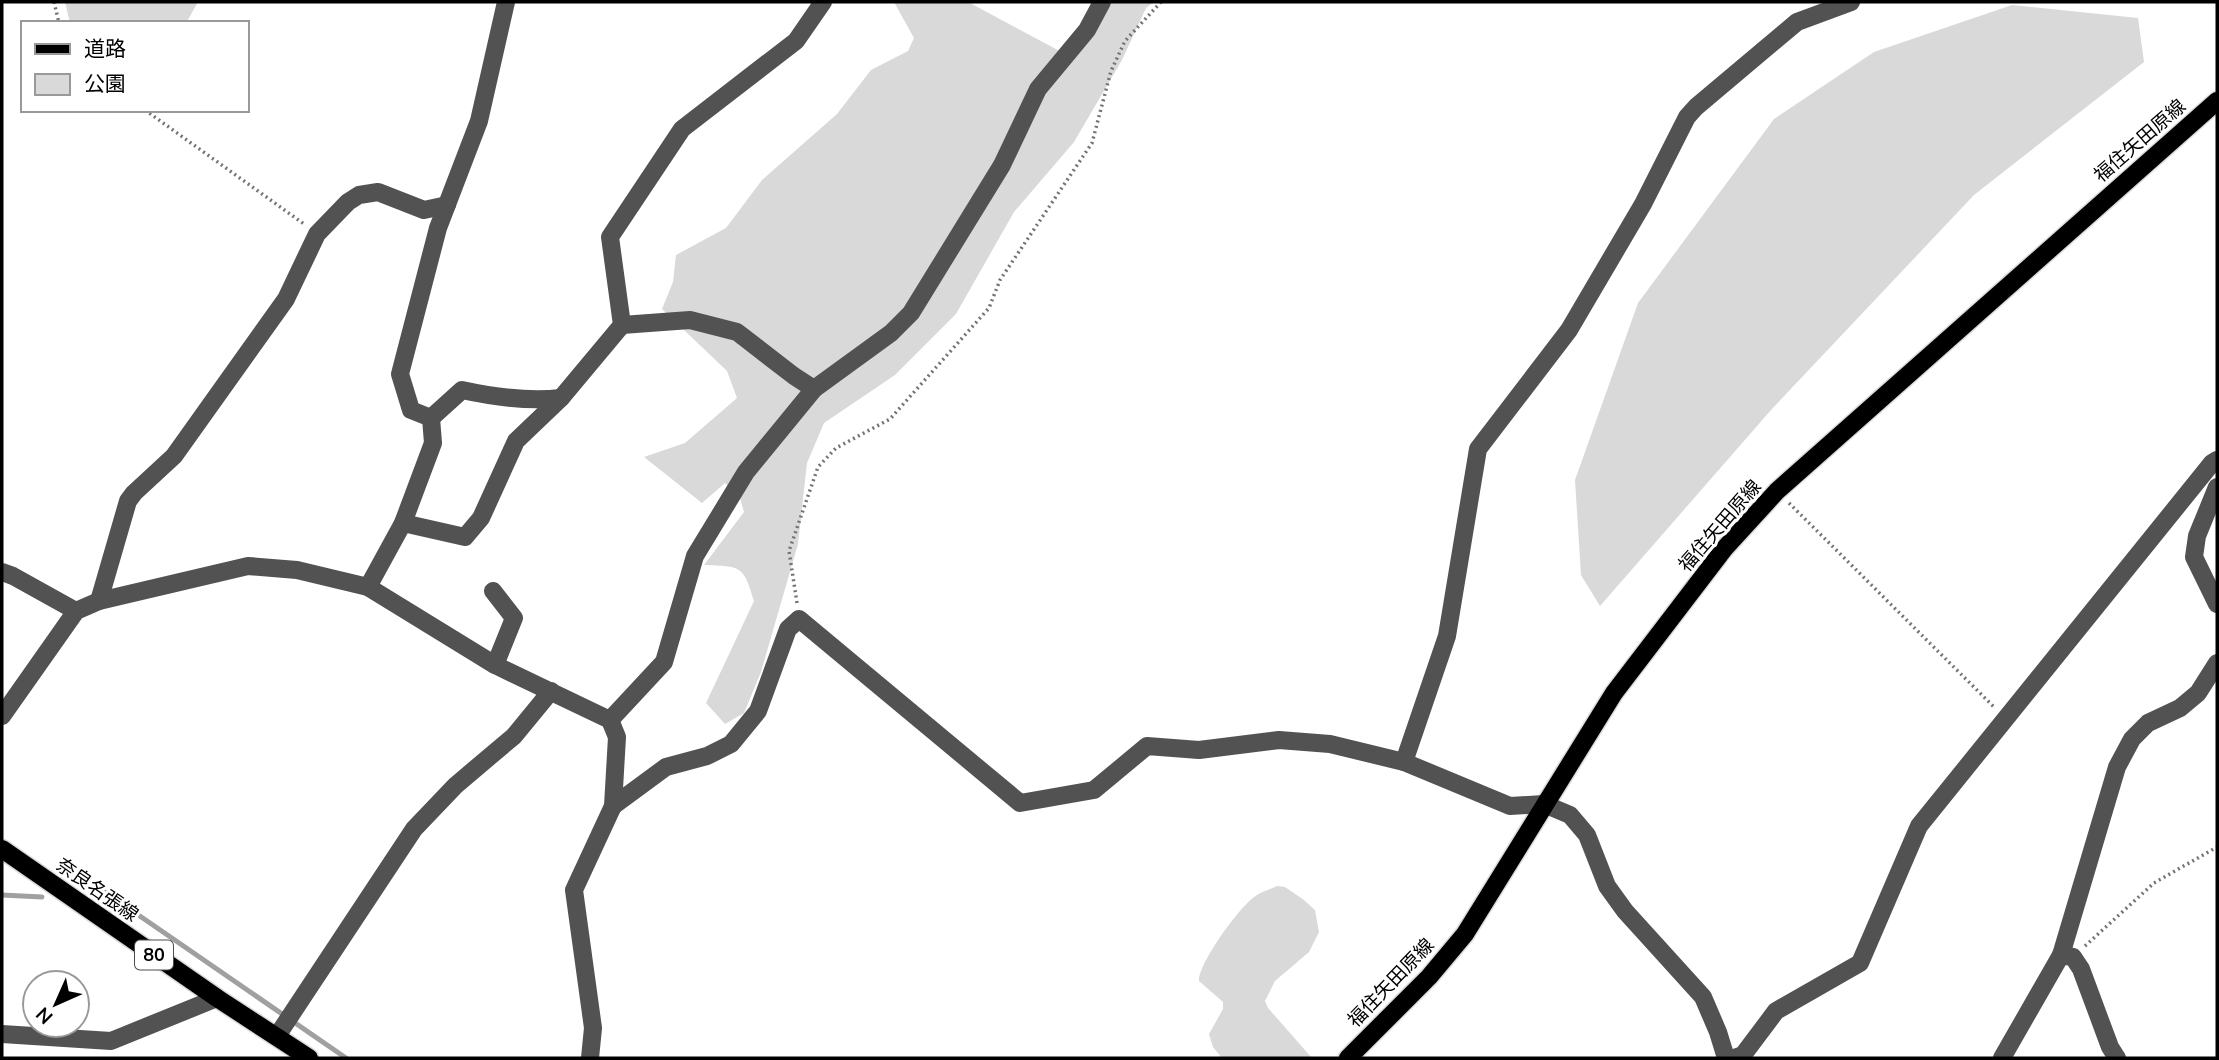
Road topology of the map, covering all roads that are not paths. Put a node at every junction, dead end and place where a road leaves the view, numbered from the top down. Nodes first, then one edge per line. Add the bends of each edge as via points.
1 (506, 2) edge
2 (823, 2) edge
3 (1102, 2) edge
4 (1851, 2) edge
5 (2217, 101) edge
6 (447, 205) junction
7 (622, 325) junction
8 (814, 389) junction
9 (561, 398) junction
10 (431, 418) junction
11 (2217, 460) edge
12 (2217, 488) edge
13 (403, 523) junction
14 (2, 572) edge
15 (368, 587) junction
16 (493, 591) dead end
17 (99, 601) junction
18 (2217, 604) edge
19 (76, 611) junction
20 (2217, 663) edge
21 (495, 665) junction
22 (551, 691) junction
23 (2, 716) edge
24 (610, 720) junction
25 (1404, 762) junction
26 (1544, 804) junction
27 (613, 806) junction
28 (2, 849) edge
29 (2067, 956) junction
30 (218, 998) junction
31 (2, 1034) edge
32 (277, 1037) junction
33 (309, 1058) edge
34 (590, 1058) edge
35 (1348, 1058) edge
36 (1726, 1058) edge
37 (1734, 1058) edge
38 (2002, 1058) edge
39 (2117, 1058) edge

1 - 6 street via 480,121
2 - 7 street via 796,41 682,129 610,237
3 - 8 street via 1087,30 1038,89 1002,165 911,313
4 - 25 street via 1797,22 1687,117 1643,204 1569,330 1478,449 1447,636
5 - 26 main road, 福住矢田原線 via 1777,491 1724,550 1614,693
6 - 10 street via 400,374 411,410
6 - 17 street via 424,209 377,192 359,195 317,234 286,299 174,456 128,501
7 - 8 street via 690,320 737,332
7 - 9 street
8 - 24 street via 746,472 695,556 664,662
9 - 10 street via 538,401 462,390
9 - 13 street via 516,441 481,518 465,537
10 - 13 street via 433,443
11 - 37 street via 1919,826 1860,963 1776,1011 1743,1055
12 - 18 street via 2197,536 2194,557
13 - 15 street
14 - 19 street
15 - 17 street via 297,570 248,566
15 - 21 street
16 - 21 street via 514,618
17 - 19 street
19 - 23 street
20 - 29 street via 2198,693 2180,708 2148,723 2132,738 2122,757
21 - 22 street
22 - 24 street
22 - 32 street via 514,736 456,785 414,829
24 - 27 street via 617,737
25 - 26 street via 1510,806
25 - 27 street via 1330,744 1279,740 1199,750 1147,746 1094,790 1020,803 799,619 788,629 758,711 731,744 666,767
26 - 35 main road, 福住矢田原線 via 1465,934
26 - 36 street via 1570,816 1587,835 1607,886 1703,998
27 - 34 street via 574,890 593,1028
28 - 30 main road, 奈良名張線 / 80
29 - 38 street
29 - 39 street via 2081,969
30 - 31 street via 111,1041
30 - 32 main road, 奈良名張線 / 80
32 - 33 main road, 奈良名張線 / 80

